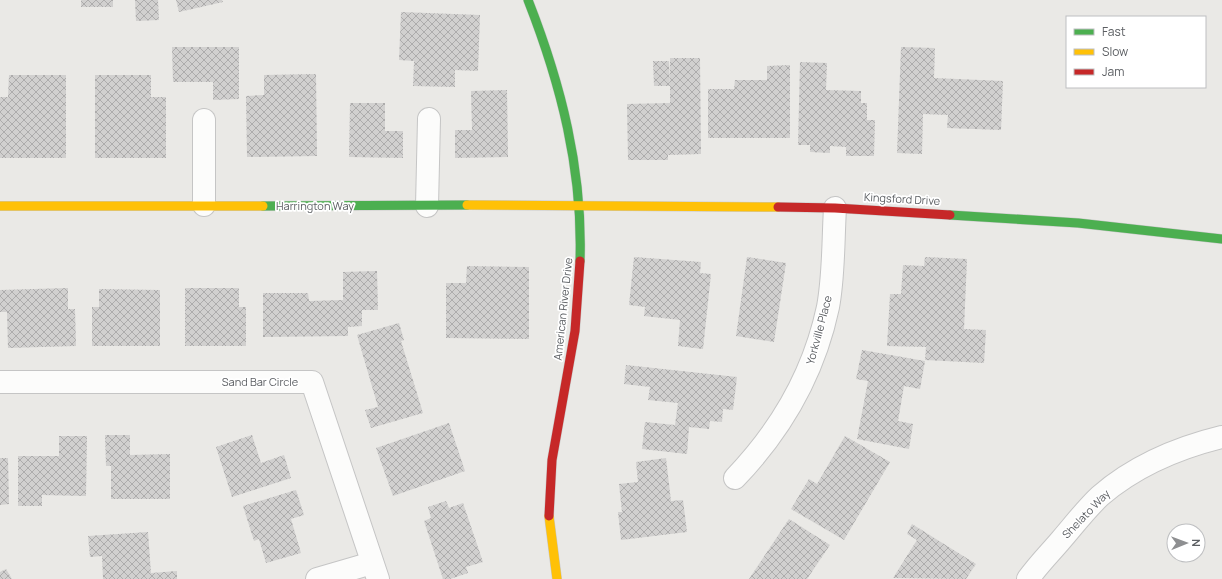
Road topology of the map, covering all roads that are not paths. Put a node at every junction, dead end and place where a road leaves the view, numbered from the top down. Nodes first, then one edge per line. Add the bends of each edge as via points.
1 (528, 0) edge
2 (204, 120) dead end
3 (429, 120) dead end
4 (204, 205) junction
5 (580, 205) junction
6 (0, 206) edge
7 (427, 206) junction
8 (835, 208) junction
9 (1222, 239) edge
10 (0, 382) edge
11 (1222, 437) edge
12 (735, 478) dead end
13 (375, 571) edge
14 (317, 579) edge
15 (558, 579) edge
16 (1028, 579) edge

1 - 5 street, American River Drive via 563,96 571,133
2 - 4 street
3 - 7 street
4 - 6 street, Harrington Way
4 - 7 street, Harrington Way
5 - 7 street, Harrington Way
5 - 8 street, Kingsford Drive
5 - 15 street, American River Drive via 581,275 575,332 554,451 550,504 553,558
8 - 9 street, Kingsford Drive via 1078,223
8 - 12 street, Yorkville Place via 828,308 814,356 785,417 755,458
10 - 13 street, Sand Bar Circle via 312,382
11 - 16 street, Shelato Way via 1188,446 1157,459 1127,476 1088,509
13 - 14 street

